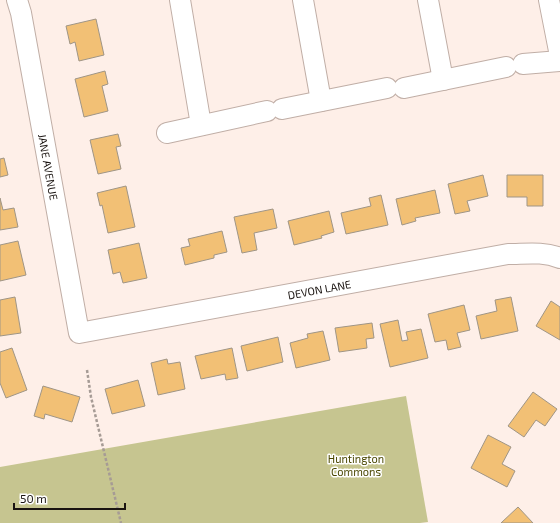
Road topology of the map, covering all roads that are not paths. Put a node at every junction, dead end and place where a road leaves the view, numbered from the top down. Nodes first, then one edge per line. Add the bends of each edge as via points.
1 (17, 0) edge
2 (180, 0) edge
3 (303, 0) edge
4 (428, 0) edge
5 (549, 0) edge
6 (560, 56) edge
7 (560, 61) edge
8 (443, 80) junction
9 (321, 101) junction
10 (201, 125) junction
11 (167, 133) dead end
12 (560, 258) edge
13 (79, 333) joint

1 - 13 street, JANE AVENUE
2 - 10 street
3 - 9 street
4 - 8 street
5 - 6 street
7 - 8 street via 514,66
8 - 9 street
9 - 10 street
10 - 11 street
12 - 13 street, DEVON LANE via 533,253 508,254

